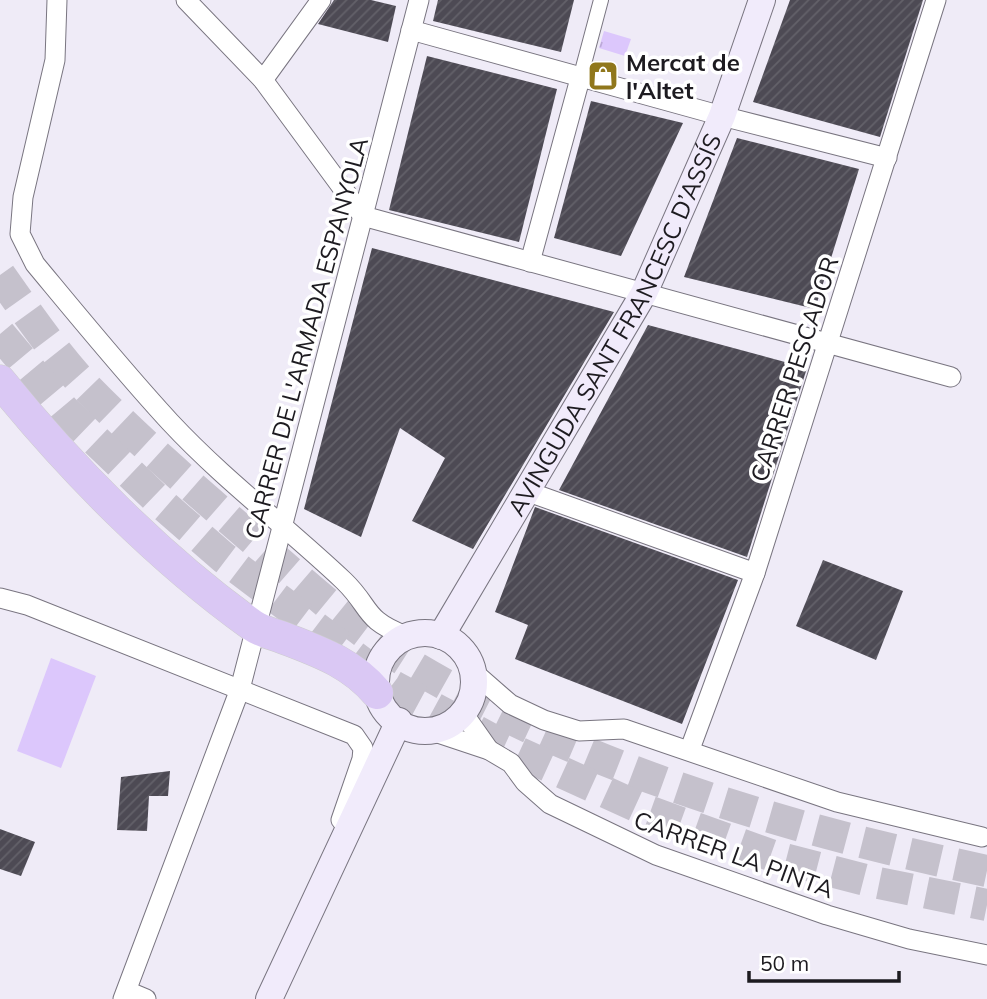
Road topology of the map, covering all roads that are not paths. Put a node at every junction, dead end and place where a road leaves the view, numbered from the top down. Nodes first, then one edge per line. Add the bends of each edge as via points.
1 (57, 0) edge
2 (186, 0) edge
3 (321, 0) edge
4 (419, 0) edge
5 (601, 0) edge
6 (762, 0) edge
7 (936, 0) edge
8 (411, 30) junction
9 (581, 75) junction
10 (263, 80) junction
11 (722, 116) junction
12 (887, 158) junction
13 (363, 216) junction
14 (530, 262) junction
15 (644, 293) junction
16 (827, 343) junction
17 (951, 377) dead end
18 (0, 381) edge
19 (526, 491) junction
20 (282, 528) junction
21 (755, 573) junction
22 (0, 598) edge
23 (256, 628) junction
24 (406, 636) junction
25 (441, 636) junction
26 (471, 670) junction
27 (240, 689) junction
28 (377, 692) junction
29 (463, 713) junction
30 (399, 721) junction
31 (435, 733) junction
32 (690, 749) junction
33 (489, 750) junction
34 (982, 836) dead end
35 (317, 894) junction
36 (987, 955) edge
37 (125, 995) edge
38 (146, 999) edge
39 (269, 999) edge

1 - 20 street via 55,60 23,197 20,234 35,264 171,424
2 - 10 street
3 - 10 street
4 - 8 street, CARRER DE L'ARMADA ESPANYOLA
5 - 9 street
6 - 11 main road, AVINGUDA SANT FRANCESC D’ASSÍS
7 - 12 street, CARRER PESCADOR
8 - 9 street
8 - 13 street, CARRER DE L'ARMADA ESPANYOLA
9 - 11 street
9 - 14 street
10 - 13 street
11 - 12 street
11 - 15 main road, AVINGUDA SANT FRANCESC D’ASSÍS
12 - 16 street, CARRER PESCADOR
13 - 14 street
13 - 20 street, CARRER DE L'ARMADA ESPANYOLA
14 - 15 street
15 - 16 street
15 - 19 main road, AVINGUDA SANT FRANCESC D’ASSÍS
16 - 17 street
16 - 21 street, CARRER PESCADOR
18 - 23 highway via 38,428 106,497 207,590
19 - 21 street
19 - 25 main road, AVINGUDA SANT FRANCESC D’ASSÍS
20 - 23 street, CARRER DE L'ARMADA ESPANYOLA
20 - 24 street via 346,583 383,627
21 - 32 street, CARRER PESCADOR
22 - 27 street
23 - 27 street, CARRER DE L'ARMADA ESPANYOLA
23 - 28 highway via 336,659
24 - 25 main road via 422,632
24 - 28 main road via 378,667
25 - 26 main road via 463,651
26 - 29 main road via 474,686
26 - 32 street via 510,704 544,720 579,730 624,729
27 - 35 street via 354,735 363,748
27 - 37 street, CARRER DE L'ARMADA ESPANYOLA
28 - 30 main road
29 - 31 main road
29 - 33 street, CARRER LA PINTA
30 - 31 main road via 413,730
30 - 35 main road
31 - 33 street, CARRER LA PINTA
32 - 34 street via 748,774 837,802
33 - 36 street, CARRER LA PINTA via 510,763 550,804 656,855 827,915
35 - 39 main road
37 - 38 street

